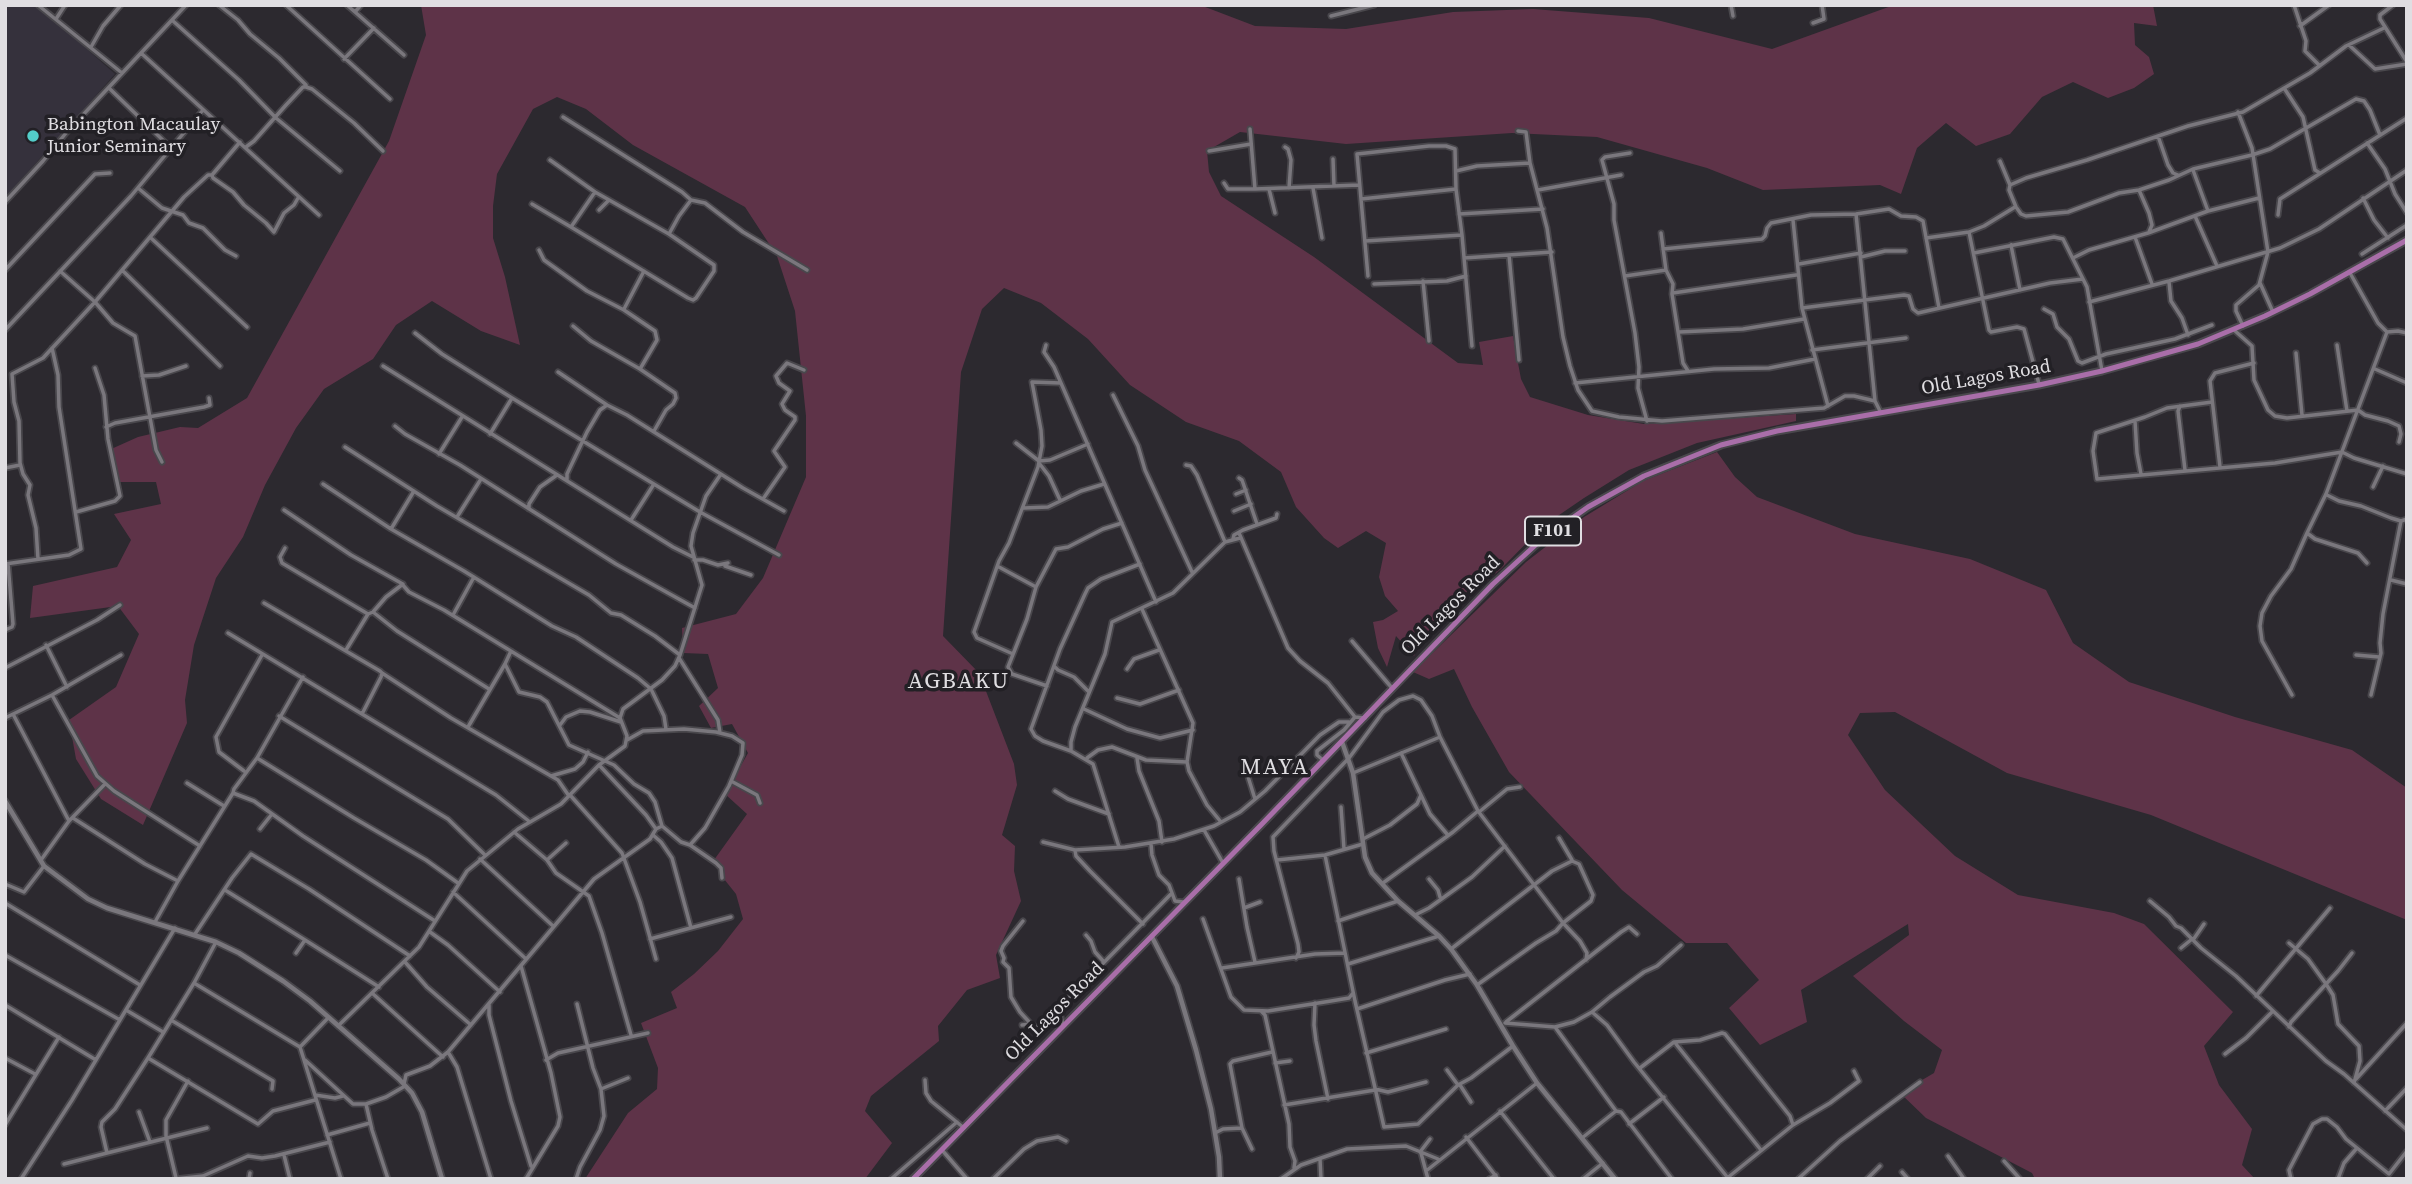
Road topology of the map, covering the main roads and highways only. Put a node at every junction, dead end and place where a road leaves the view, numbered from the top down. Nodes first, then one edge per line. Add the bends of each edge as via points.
1 (2407, 240) edge
2 (914, 1179) edge

1 - 2 main road, Old Lagos Road / F101 via 2273,312 2198,344 2039,385 1721,445 1614,491 1534,546 1468,610

